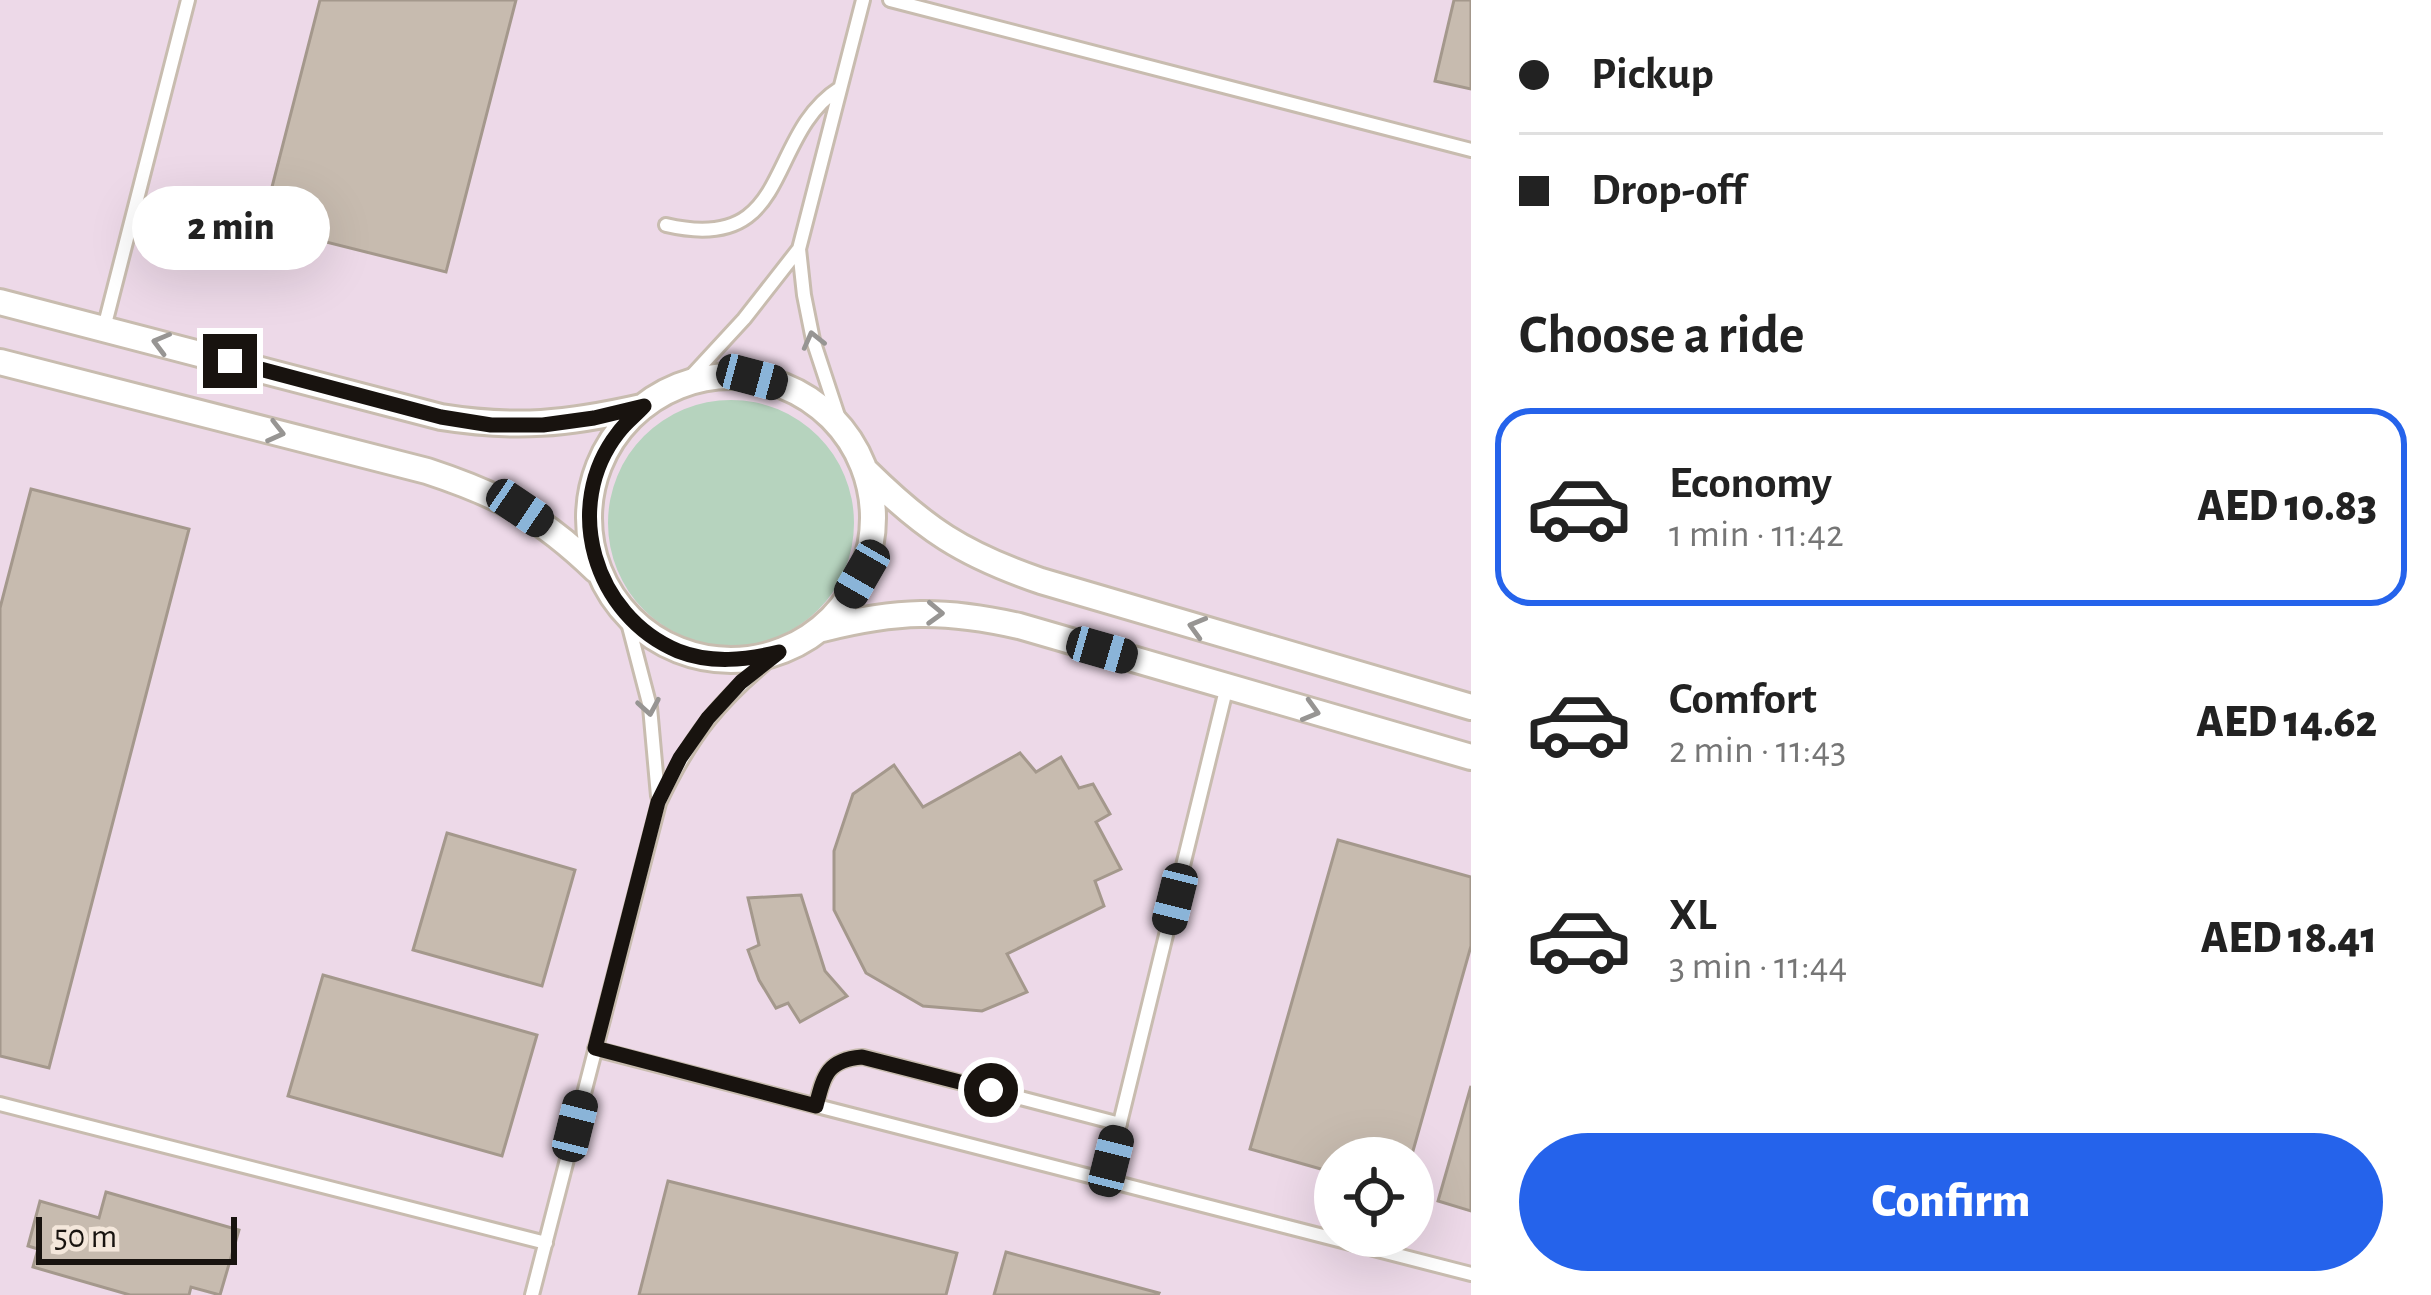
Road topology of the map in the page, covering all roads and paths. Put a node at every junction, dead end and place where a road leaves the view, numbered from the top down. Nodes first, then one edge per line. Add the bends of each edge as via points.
1 (188, 0) edge
2 (863, 0) edge
3 (890, 0) edge
4 (841, 87) junction
5 (1471, 150) edge
6 (666, 225) dead end
7 (799, 249) junction
8 (0, 302) edge
9 (104, 328) junction
10 (0, 362) edge
11 (683, 384) junction
12 (644, 406) junction
13 (842, 428) junction
14 (866, 470) junction
15 (599, 572) junction
16 (626, 615) junction
17 (820, 630) junction
18 (779, 652) junction
19 (1227, 686) junction
20 (1471, 706) edge
21 (1471, 757) edge
22 (658, 802) junction
23 (595, 1048) junction
24 (0, 1104) edge
25 (816, 1106) junction
26 (1120, 1124) junction
27 (1106, 1180) junction
28 (546, 1243) junction
29 (1471, 1274) edge
30 (532, 1295) edge

1 - 9 lane
2 - 4 lane
3 - 5 lane
4 - 6 lane via 812,110 766,200 745,218 693,232
4 - 7 lane
7 - 11 lane
13 -> 7 lane via 813,340
8 - 9 street
12 -> 9 street via 543,425 491,425
10 -> 15 street via 475,486 562,537
11 - 12 street
11 - 13 street via 752,377 816,404
12 - 15 street via 599,464 590,500
13 - 14 street
14 - 17 street via 873,540 844,605
20 -> 14 street via 991,564 945,539
15 - 16 street
16 - 18 street via 681,652 730,660
16 -> 22 lane via 650,707
17 - 18 street
17 -> 19 street via 869,617 970,615
18 - 22 lane via 708,718
19 -> 21 street
19 - 26 lane
22 - 23 lane
23 - 25 lane
23 - 28 lane
24 - 28 lane
25 - 26 lane via 835,1064 862,1057
25 - 27 lane
26 - 27 lane
27 - 29 lane
28 - 30 lane

